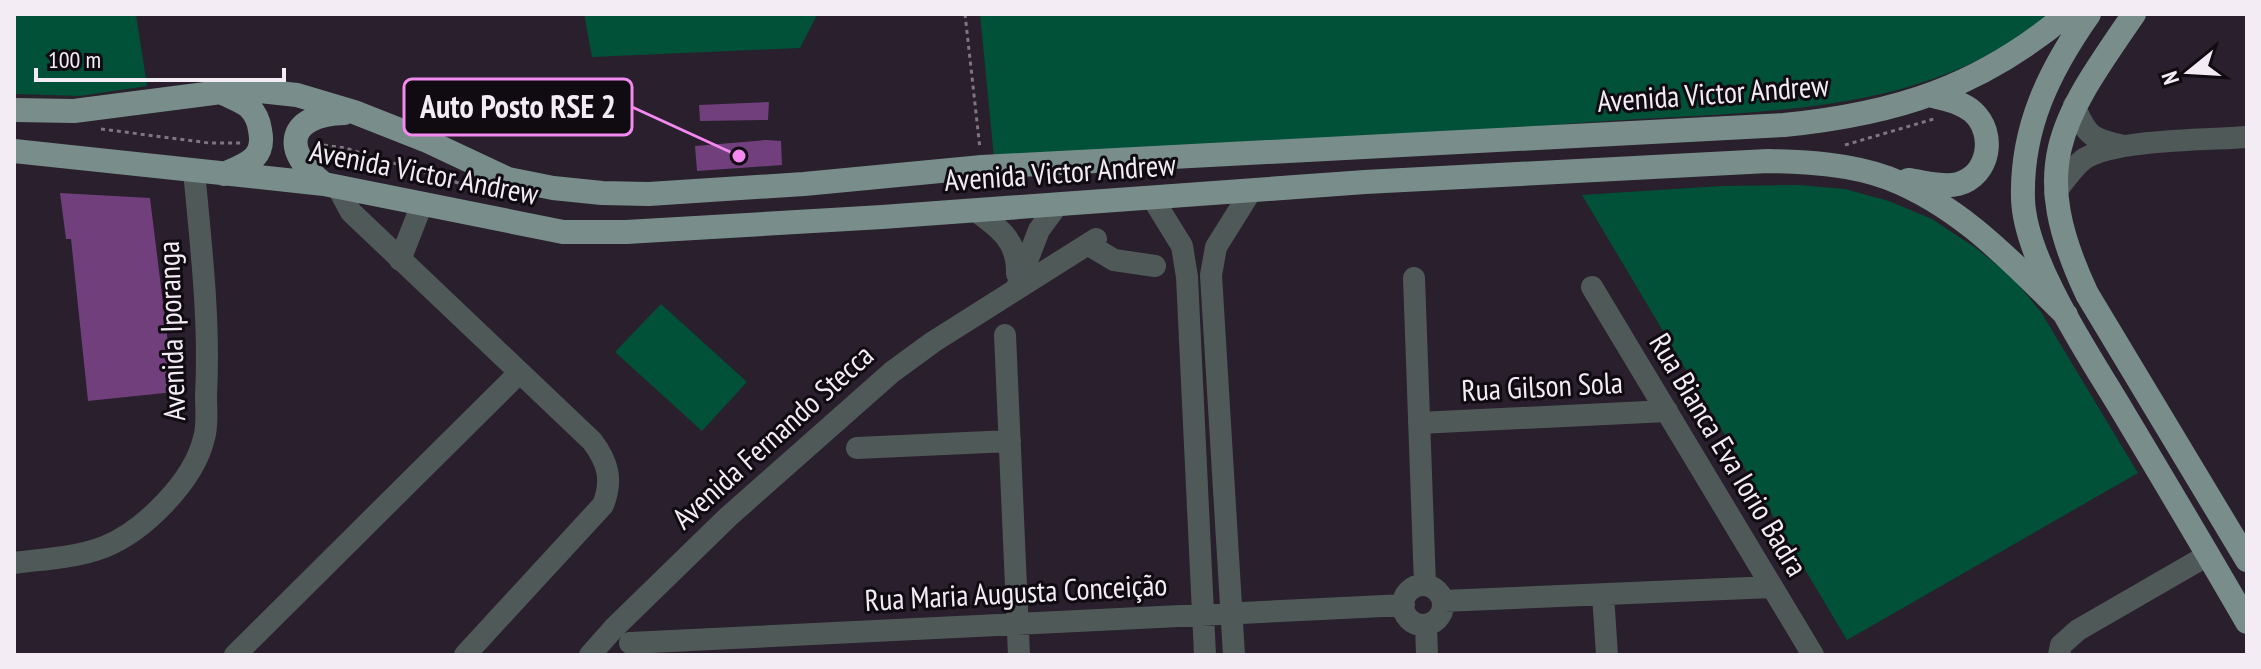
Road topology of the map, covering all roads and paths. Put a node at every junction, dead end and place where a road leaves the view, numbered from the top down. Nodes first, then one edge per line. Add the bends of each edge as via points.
1 (965, 14) edge
2 (2067, 14) edge
3 (2089, 14) edge
4 (2134, 14) edge
5 (221, 92) junction
6 (1933, 96) junction
7 (2074, 105) junction
8 (14, 110) edge
9 (354, 112) junction
10 (2247, 137) edge
11 (2125, 146) junction
12 (14, 151) edge
13 (982, 167) junction
14 (194, 171) junction
15 (222, 175) junction
16 (1886, 177) junction
17 (331, 185) junction
18 (1251, 191) junction
19 (2055, 192) junction
20 (1153, 199) junction
21 (422, 204) junction
22 (1058, 204) junction
23 (976, 211) junction
24 (400, 260) junction
25 (1155, 266) dead end
26 (1414, 278) dead end
27 (1017, 287) junction
28 (1592, 287) dead end
29 (2066, 315) junction
30 (1005, 335) dead end
31 (519, 373) junction
32 (1194, 406) junction
33 (1667, 411) junction
34 (1419, 423) junction
35 (1223, 435) junction
36 (1010, 441) junction
37 (857, 448) dead end
38 (2208, 555) junction
39 (2247, 560) edge
40 (14, 563) edge
41 (1425, 585) junction
42 (1772, 587) junction
43 (1603, 595) junction
44 (1443, 601) junction
45 (1404, 605) junction
46 (1232, 613) junction
47 (1203, 615) junction
48 (2247, 622) edge
49 (1017, 623) junction
50 (1426, 625) junction
51 (832, 632) junction
52 (630, 643) dead end
53 (235, 655) edge
54 (465, 655) edge
55 (590, 655) edge
56 (832, 655) edge
57 (1019, 655) edge
58 (1205, 655) edge
59 (1234, 655) edge
60 (1427, 655) edge
61 (1607, 655) edge
62 (1813, 655) edge
63 (2059, 655) edge

1 - 13 path
2 - 6 main road, Avenida Victor Andrew via 2007,59
3 - 29 main road via 2054,69 2032,120 2024,169 2023,202 2032,245
4 - 7 main road
5 - 8 main road, Avenida Victor Andrew via 74,111
5 - 9 main road, Avenida Victor Andrew via 297,95
5 - 15 main road via 249,106 262,142 250,162
6 - 13 main road, Avenida Victor Andrew via 1834,120 1784,125
6 - 16 main road via 1961,104 1982,122 1987,132 1985,160 1957,184
7 - 11 street via 2093,138
7 - 19 main road via 2058,154
9 - 13 main road, Avenida Victor Andrew via 508,179 602,193 804,184
9 - 17 main road via 320,113 300,128 295,141 307,171
10 - 11 street
11 - 19 street via 2084,159
12 - 14 main road, Avenida Victor Andrew
14 - 15 main road, Avenida Victor Andrew
14 - 40 street, Avenida Iporanga via 208,373 204,438 190,469 166,502 132,532 103,547
15 - 17 main road, Avenida Victor Andrew
16 - 18 main road, Avenida Victor Andrew via 1820,163 1768,161
16 - 29 main road, Avenida Victor Andrew via 1949,209 1991,241
17 - 21 main road, Avenida Victor Andrew
17 - 24 street
18 - 20 main road, Avenida Victor Andrew
18 - 35 street via 1216,247 1211,275
19 - 39 main road via 2070,256 2087,294
20 - 22 main road, Avenida Victor Andrew
20 - 32 street via 1182,246
21 - 23 main road, Avenida Victor Andrew via 563,232
21 - 24 street
22 - 23 main road, Avenida Victor Andrew
22 - 27 street via 1039,230
23 - 27 street via 1007,235 1017,263
24 - 31 street
25 - 27 street, Avenida Fernando Stecca via 1114,260 1092,242
26 - 34 street
27 - 55 street, Avenida Fernando Stecca via 892,372 728,517
28 - 33 street, Rua Bianca Eva Iorio Badra
29 - 38 main road
30 - 36 street
31 - 53 street
31 - 54 street via 601,453 610,489 603,505
32 - 35 street via 1209,405
32 - 47 street
33 - 34 street, Rua Gilson Sola
33 - 42 street, Rua Bianca Eva Iorio Badra
34 - 41 street
35 - 46 street
36 - 37 street
36 - 49 street
38 - 48 main road
38 - 63 street via 2078,630 2061,645
41 - 44 street
41 - 45 street via 1412,588
42 - 43 street
42 - 62 street, Rua Bianca Eva Iorio Badra
43 - 44 street
43 - 61 street
44 - 50 street via 1438,619
45 - 46 street, Rua Maria Augusta Conceição
45 - 50 street via 1413,622
46 - 47 street, Rua Maria Augusta Conceição
46 - 59 street
47 - 49 street, Rua Maria Augusta Conceição
47 - 58 street
49 - 51 street, Rua Maria Augusta Conceição
49 - 57 street
50 - 60 street
51 - 52 street, Rua Maria Augusta Conceição
51 - 56 street

